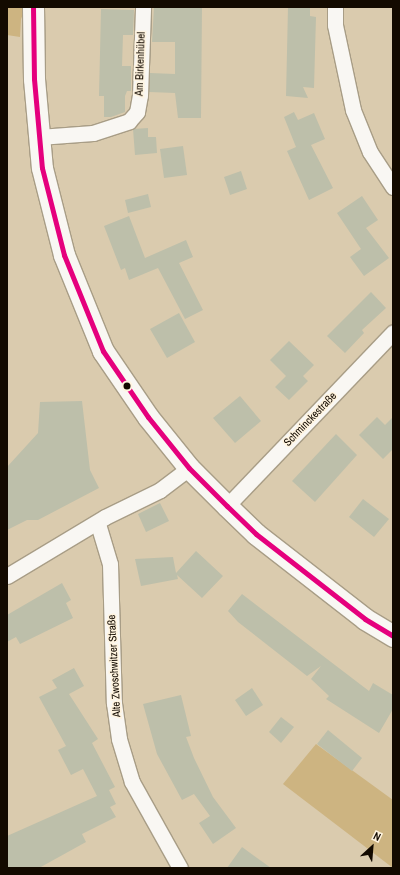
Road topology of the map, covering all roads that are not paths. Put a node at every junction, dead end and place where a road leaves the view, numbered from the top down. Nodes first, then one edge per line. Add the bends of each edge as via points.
1 (33, 7) edge
2 (143, 7) edge
3 (335, 7) edge
4 (39, 137) junction
5 (393, 187) edge
6 (393, 332) edge
7 (189, 468) junction
8 (227, 506) junction
9 (98, 524) junction
10 (7, 576) edge
11 (393, 636) edge
12 (174, 866) edge

1 - 4 street
2 - 4 street, Am Birkenhübel via 140,95 137,112 129,121 93,133
3 - 5 street via 335,25 354,110 370,152
4 - 7 street via 42,168 64,255 103,350 133,398
6 - 8 street, Schminckestraße
7 - 8 street
7 - 9 street via 160,490
8 - 11 street via 256,534 365,619
9 - 10 street
9 - 12 street, Alte Zwoschwitzer Straße via 110,564 114,703 119,739 132,782

